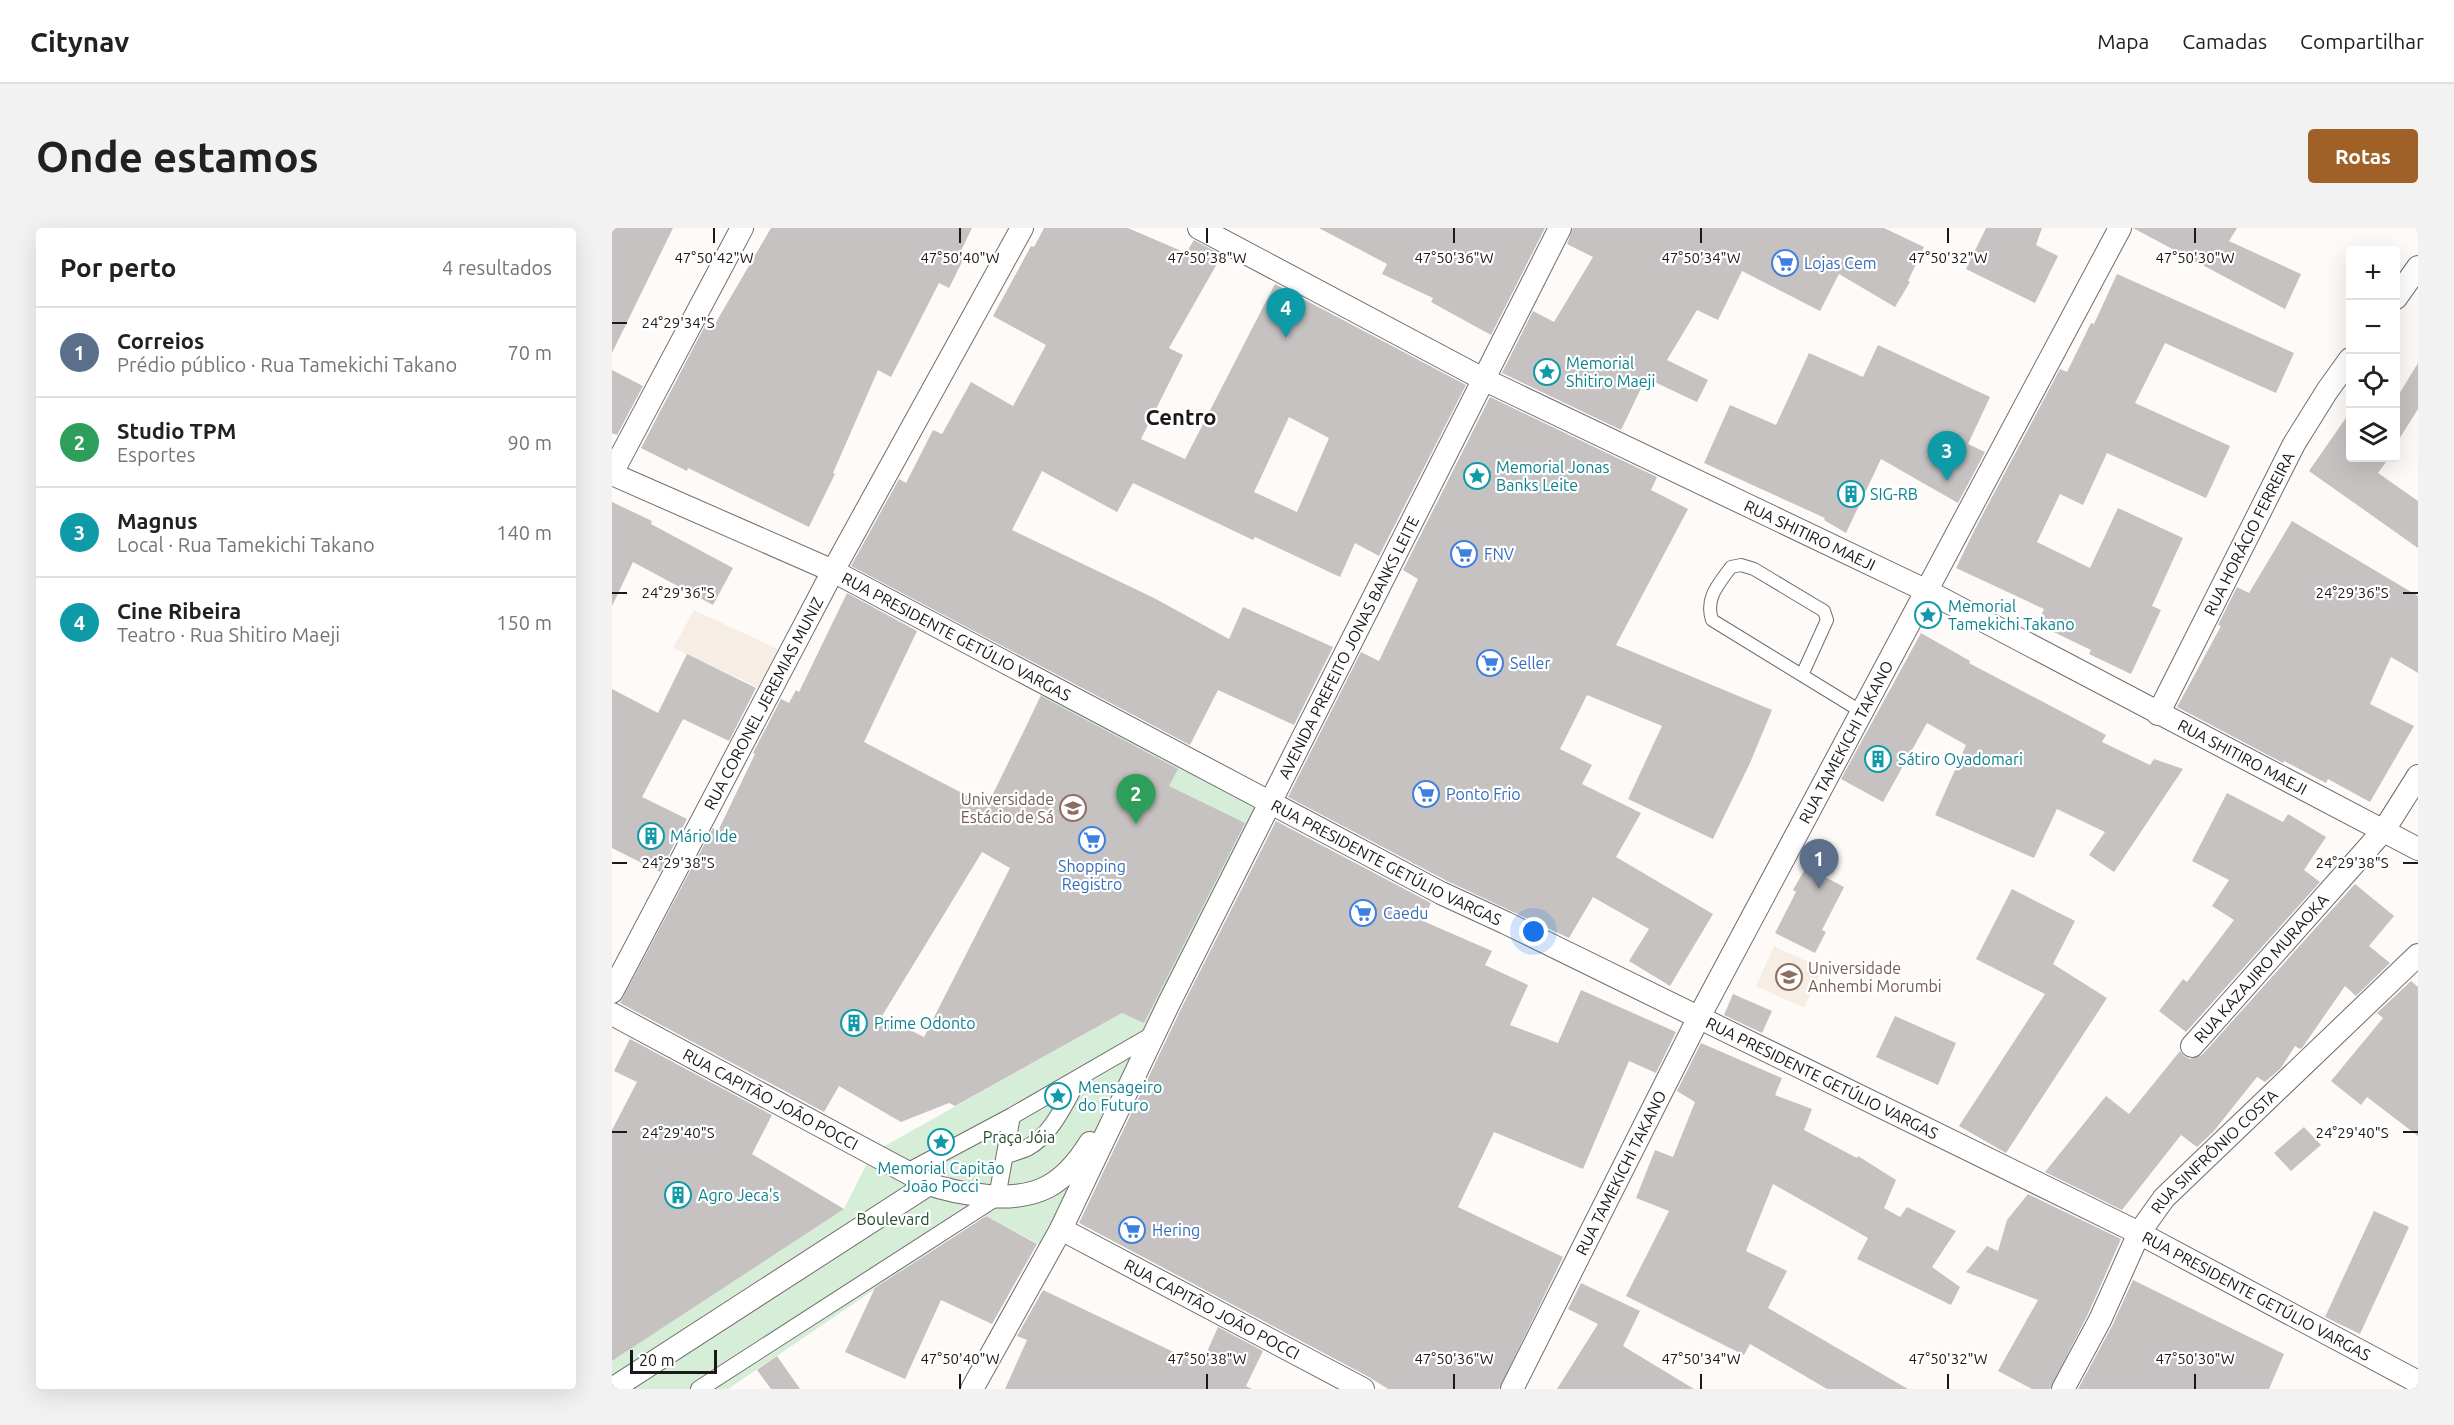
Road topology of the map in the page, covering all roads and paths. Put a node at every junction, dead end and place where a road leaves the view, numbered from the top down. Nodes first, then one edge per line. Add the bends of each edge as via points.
1 (742, 228) edge
2 (1022, 228) edge
3 (1199, 228) edge
4 (1560, 228) edge
5 (2120, 228) edge
6 (1221, 233) edge
7 (2418, 267) edge
8 (2400, 292) edge
9 (2346, 365) edge
10 (1483, 379) junction
11 (612, 473) edge
12 (833, 571) junction
13 (1927, 591) junction
14 (1802, 675) junction
15 (1862, 712) junction
16 (2158, 714) junction
17 (2418, 776) edge
18 (1269, 804) junction
19 (2384, 830) junction
20 (2418, 849) edge
21 (2418, 954) edge
22 (612, 992) edge
23 (612, 1014) edge
24 (1698, 1018) junction
25 (1154, 1034) junction
26 (2192, 1046) dead end
27 (1138, 1065) junction
28 (1082, 1075) junction
29 (1012, 1116) junction
30 (1005, 1156) junction
31 (907, 1172) junction
32 (929, 1184) junction
33 (997, 1197) junction
34 (1061, 1229) junction
35 (2139, 1233) junction
36 (2418, 1382) edge
37 (612, 1389) edge
38 (699, 1389) edge
39 (972, 1389) edge
40 (1363, 1389) edge
41 (1512, 1389) edge
42 (2063, 1389) edge

1 - 11 street
2 - 12 street, RUA CORONEL JEREMIAS MUNIZ
3 - 6 street, RUA SHITIRO MAEJI
4 - 10 street, AVENIDA PREFEITO JONAS BANKS LEITE
5 - 13 street, RUA TAMEKICHI TAKANO
6 - 10 street, RUA SHITIRO MAEJI via 1341,305
7 - 8 street
9 - 16 street, RUA HORÁCIO FERREIRA via 2294,444
10 - 13 street, RUA SHITIRO MAEJI
10 - 18 street, AVENIDA PREFEITO JONAS BANKS LEITE
11 - 12 street, RUA PRESIDENTE GETÚLIO VARGAS
12 - 18 street, RUA PRESIDENTE GETÚLIO VARGAS
12 - 22 street, RUA CORONEL JEREMIAS MUNIZ
13 - 15 street, RUA TAMEKICHI TAKANO
13 - 16 street, RUA SHITIRO MAEJI
14 - 14 lane via 1712,620 1708,609 1711,596 1731,567 1754,569 1824,611 1827,620
14 - 15 lane
15 - 24 street, RUA TAMEKICHI TAKANO
16 - 19 street, RUA SHITIRO MAEJI
17 - 19 street, RUA KAZAJIRO MURAOKA
18 - 24 street, RUA PRESIDENTE GETÚLIO VARGAS
18 - 25 street, AVENIDA PREFEITO JONAS BANKS LEITE
19 - 20 street, RUA SHITIRO MAEJI
19 - 26 street, RUA KAZAJIRO MURAOKA
21 - 35 street, RUA SINFRÔNIO COSTA via 2164,1198
23 - 31 street, RUA CAPITÃO JOÃO POCCI
24 - 35 street, RUA PRESIDENTE GETÚLIO VARGAS
24 - 41 street, RUA TAMEKICHI TAKANO
25 - 27 street, AVENIDA PREFEITO JONAS BANKS LEITE
25 - 28 street
27 - 33 street, AVENIDA PREFEITO JONAS BANKS LEITE via 1070,1171 1033,1194
27 - 34 street, AVENIDA PREFEITO JONAS BANKS LEITE
28 - 29 street
28 - 30 street via 1042,1137
29 - 30 street
29 - 31 street
30 - 33 street
31 - 32 street, RUA CAPITÃO JOÃO POCCI
32 - 33 street, AVENIDA PREFEITO JONAS BANKS LEITE
32 - 37 street
33 - 38 street
34 - 39 street, AVENIDA PREFEITO JONAS BANKS LEITE
34 - 40 street, RUA CAPITÃO JOÃO POCCI
35 - 36 street, RUA PRESIDENTE GETÚLIO VARGAS
35 - 42 street, RUA SINFRÔNIO COSTA via 2100,1320

